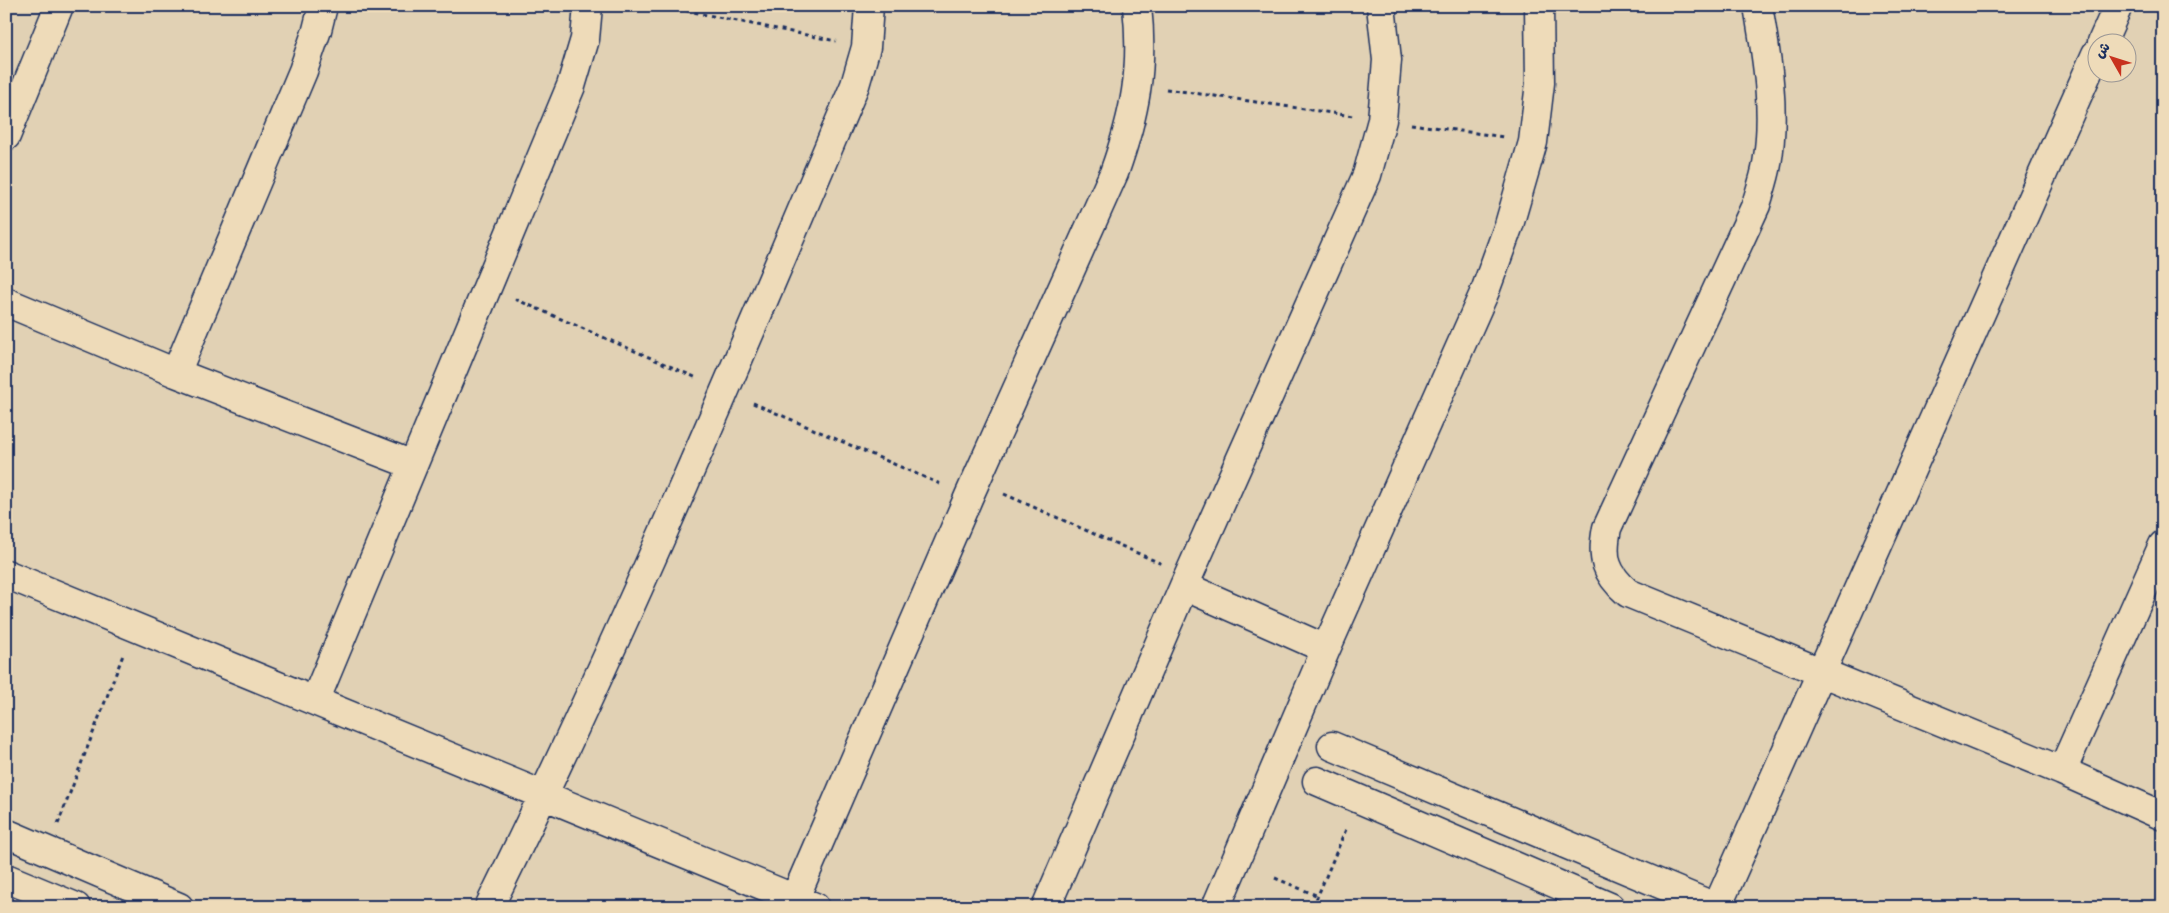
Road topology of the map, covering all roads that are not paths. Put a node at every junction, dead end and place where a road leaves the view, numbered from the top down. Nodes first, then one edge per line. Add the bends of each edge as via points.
1 (59, 6) edge
2 (323, 6) edge
3 (588, 6) edge
4 (869, 6) edge
5 (1137, 6) edge
6 (1381, 6) edge
7 (1539, 6) edge
8 (1758, 6) edge
9 (2118, 6) edge
10 (2106, 32) edge
11 (2086, 76) edge
12 (6, 136) edge
13 (6, 302) edge
14 (176, 373) junction
15 (413, 465) junction
16 (2163, 545) edge
17 (6, 574) edge
18 (1187, 581) junction
19 (1326, 649) junction
20 (1821, 672) junction
21 (315, 701) junction
22 (1332, 746) dead end
23 (2062, 771) junction
24 (1317, 781) dead end
25 (544, 796) junction
26 (1496, 814) junction
27 (2163, 816) edge
28 (6, 832) edge
29 (1481, 851) junction
30 (6, 878) edge
31 (805, 903) edge
32 (76, 907) edge
33 (179, 907) edge
34 (489, 907) edge
35 (1046, 907) edge
36 (1216, 907) edge
37 (1610, 907) edge
38 (1716, 907) edge

1 - 12 street
2 - 14 street via 303,71
3 - 15 street via 585,39 571,86
4 - 25 street via 866,47 855,85 729,382
5 - 31 street via 1140,36 1138,85 1129,130 1114,173 976,481
6 - 18 street via 1387,60 1382,120 1367,175
7 - 19 street via 1540,83 1533,142 1509,226 1485,291
8 - 20 street via 1770,80 1770,139 1756,205 1607,528 1604,546 1606,565 1615,581 1628,593
9 - 10 street
11 - 20 street
13 - 14 street
14 - 15 street
15 - 21 street
16 - 23 street
17 - 21 street
18 - 19 street
18 - 35 street
19 - 36 street
20 - 23 street
20 - 38 street
21 - 25 street
22 - 26 street
23 - 27 street
24 - 29 street
25 - 31 street
25 - 34 street
26 - 29 street
26 - 38 street
28 - 33 street
29 - 37 street
30 - 32 street

